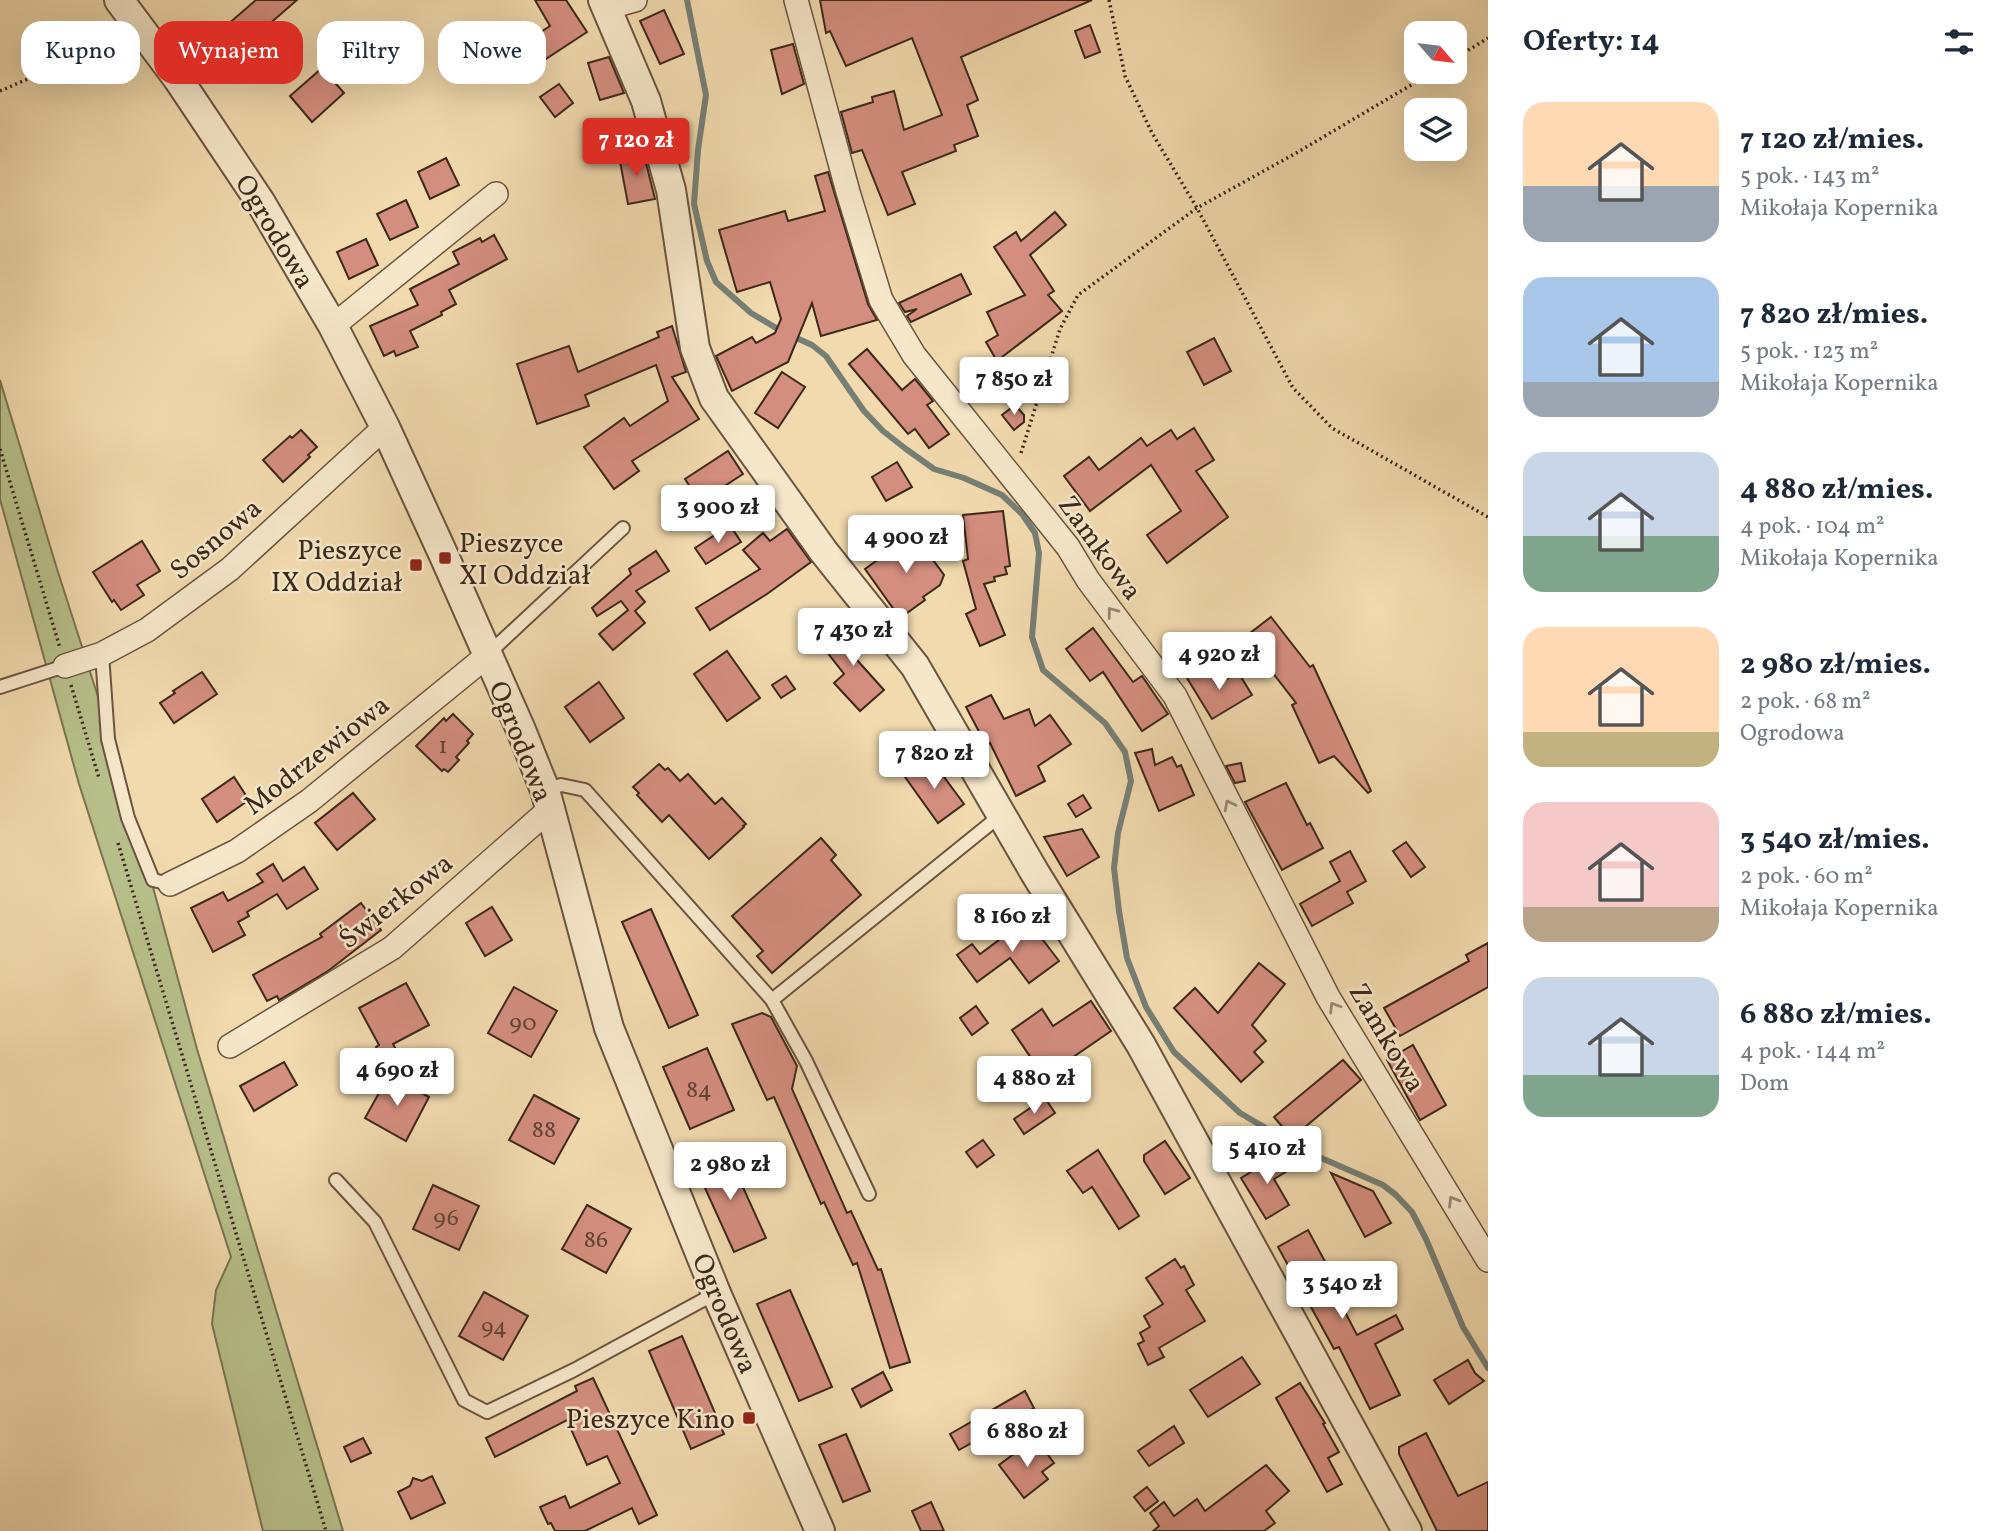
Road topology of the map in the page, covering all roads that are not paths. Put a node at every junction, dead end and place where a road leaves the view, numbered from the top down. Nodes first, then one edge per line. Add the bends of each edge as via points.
1 (119, 0) edge
2 (635, 0) edge
3 (796, 0) edge
4 (605, 4) edge
5 (496, 194) dead end
6 (333, 326) junction
7 (385, 427) junction
8 (623, 528) dead end
9 (102, 654) junction
10 (488, 655) junction
11 (65, 666) joint
12 (0, 687) edge
13 (547, 799) junction
14 (1002, 815) junction
15 (170, 884) joint
16 (772, 1000) junction
17 (230, 1046) dead end
18 (336, 1180) dead end
19 (869, 1194) dead end
20 (1488, 1260) edge
21 (716, 1293) junction
22 (820, 1531) edge
23 (1407, 1531) edge

1 - 6 street, Ogrodowa via 261,203
2 - 4 street
20 -> 3 street, Zamkowa via 1328,997 1175,696 1068,547 914,355 881,300
4 - 14 street via 646,101 671,190 695,348 714,398 824,552 915,666
5 - 6 street
6 - 7 street, Ogrodowa
7 - 9 street, Sosnowa via 230,569 147,630
7 - 10 street, Ogrodowa
8 - 10 lane
9 - 11 street, Sosnowa
9 - 15 lane via 108,739 128,818 153,880
10 - 13 street, Ogrodowa
10 - 15 street, Modrzewiowa via 309,801 237,851
11 - 12 lane
13 - 16 lane via 561,785 585,790
13 - 17 street, Świerkowa via 392,948
13 - 21 street, Ogrodowa via 609,1028
14 - 16 lane
14 - 23 street via 1141,1045
16 - 19 lane
18 - 21 lane via 375,1222 464,1401 487,1412
21 - 22 street, Ogrodowa

